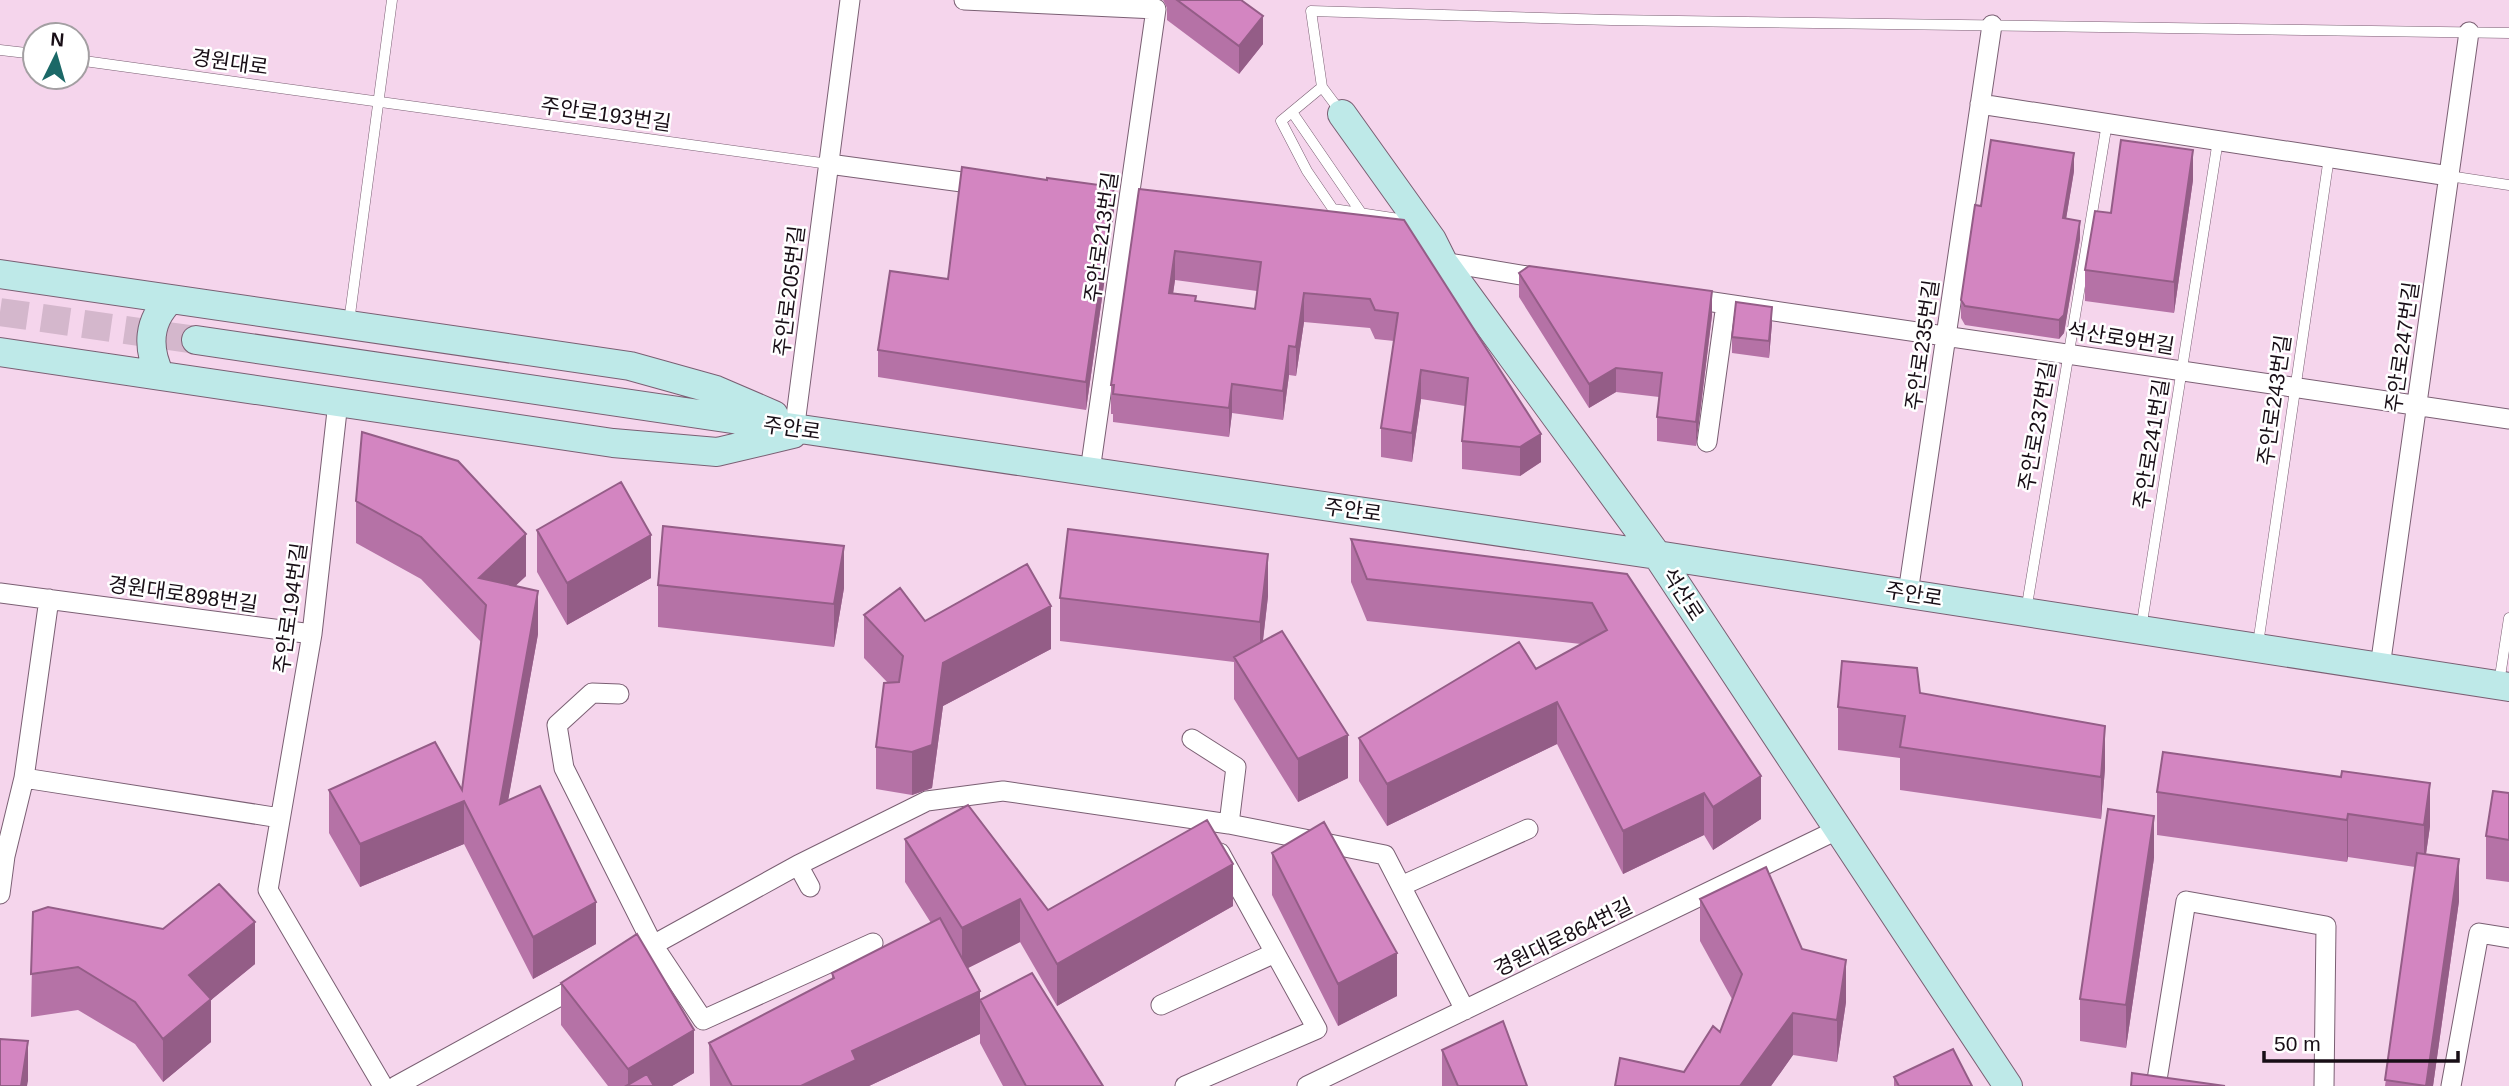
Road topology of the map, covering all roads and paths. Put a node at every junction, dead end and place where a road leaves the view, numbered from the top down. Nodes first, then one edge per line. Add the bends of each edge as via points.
1 (392, 0) edge
2 (850, 0) edge
3 (964, 0) edge
4 (1992, 25) junction
5 (2469, 32) junction
6 (2509, 33) edge
7 (0, 50) edge
8 (21, 52) edge
9 (91, 62) edge
10 (1322, 87) junction
11 (378, 102) junction
12 (1980, 104) junction
13 (1292, 113) junction
14 (1342, 114) joint
15 (2107, 123) junction
16 (2218, 140) junction
17 (2329, 157) junction
18 (829, 164) junction
19 (2449, 176) junction
20 (2509, 185) edge
21 (1006, 188) edge
22 (1102, 201) edge
23 (1136, 205) junction
24 (1362, 214) junction
25 (1322, 227) edge
26 (1431, 241) junction
27 (0, 274) edge
28 (1569, 282) edge
29 (1661, 295) edge
30 (171, 299) junction
31 (1726, 304) junction
32 (348, 325) junction
33 (1946, 334) junction
34 (196, 340) tunnel mouth
35 (0, 352) edge
36 (2069, 353) junction
37 (2182, 370) junction
38 (160, 375) junction
39 (2296, 387) junction
40 (338, 402) junction
41 (2417, 405) junction
42 (2509, 419) edge
43 (802, 427) junction
44 (1707, 442) dead end
45 (1090, 471) junction
46 (1657, 555) junction
47 (0, 593) edge
48 (1908, 593) junction
49 (49, 599) junction
50 (2025, 612) junction
51 (2509, 618) edge
52 (2141, 630) junction
53 (312, 634) junction
54 (2257, 648) junction
55 (2380, 667) junction
56 (2504, 687) edge
57 (619, 694) dead end
58 (1192, 739) dead end
59 (24, 778) junction
60 (280, 818) junction
61 (1203, 822) junction
62 (1229, 824) junction
63 (1528, 829) dead end
64 (1839, 829) junction
65 (798, 865) junction
66 (1401, 886) junction
67 (810, 887) dead end
68 (0, 894) edge
69 (2509, 938) edge
70 (873, 943) dead end
71 (653, 945) junction
72 (1275, 953) junction
73 (1161, 1005) dead end
74 (1465, 1010) junction
75 (2013, 1085) edge
76 (383, 1086) edge
77 (396, 1086) edge
78 (1185, 1086) edge
79 (1307, 1086) edge
80 (2156, 1086) edge
81 (2324, 1086) edge
82 (2451, 1086) edge

1 - 11 lane
2 - 18 street, 주안로205번길
3 - 23 street, 주안로213번길 via 1156,9
4 - 5 lane
4 - 10 lane via 1311,11
4 - 12 street, 주안로235번길
5 - 6 lane
5 - 19 street, 주안로247번길
7 - 8 lane
9 - 11 lane, 경원대로
10 - 13 lane
10 - 14 lane
11 - 18 lane, 주안로193번길
11 - 32 lane
12 - 15 street
12 - 33 street, 주안로235번길
13 - 24 lane
13 - 24 lane via 1281,121 1333,209
14 - 26 main road, 석산로
15 - 16 street
15 - 36 lane, 주안로237번길
16 - 17 street
16 - 37 lane, 주안로241번길
17 - 19 street
17 - 39 lane, 주안로243번길
18 - 21 street
18 - 43 street, 주안로205번길
19 - 20 lane
19 - 41 street, 주안로247번길
22 - 23 street
23 - 45 street, 주안로213번길
24 - 26 lane
25 - 26 street
26 - 28 street
26 - 46 main road, 석산로
27 - 30 main road
29 - 31 street, 석산로9번길
30 - 32 main road
30 - 38 main road via 160,309 151,332 152,359
31 - 33 street, 석산로9번길
31 - 44 street
32 - 43 main road via 629,366 716,390
33 - 36 street, 석산로9번길
33 - 48 street, 주안로235번길
34 - 43 main road, 주안로
35 - 38 main road
36 - 37 street, 석산로9번길
36 - 50 lane, 주안로237번길
37 - 39 street, 석산로9번길
37 - 52 lane, 주안로241번길
38 - 40 main road
39 - 41 street, 석산로9번길
39 - 54 lane, 주안로243번길
40 - 43 main road via 613,443 717,452
40 - 53 street, 주안로194번길
41 - 42 street, 석산로9번길
41 - 55 street, 주안로247번길
43 - 45 main road, 주안로
45 - 46 main road, 주안로
46 - 48 main road, 주안로
46 - 64 main road, 석산로
47 - 49 street, 경원대로898번길
48 - 50 main road, 주안로
49 - 53 street, 경원대로898번길
49 - 59 street
50 - 52 main road, 주안로
51 - 56 lane
52 - 54 main road, 주안로
53 - 60 street, 주안로194번길
54 - 55 main road, 주안로
55 - 56 main road, 주안로
57 - 71 street via 592,693 557,725 564,768
58 - 62 street via 1236,767
59 - 60 street
59 - 68 street
60 - 76 street, 주안로194번길 via 268,890
61 - 62 street
61 - 65 street via 1003,791 927,801
61 - 72 street
62 - 66 street via 1385,855
63 - 66 street
64 - 74 street, 경원대로864번길
64 - 75 main road, 석산로
65 - 67 street
65 - 71 street
66 - 74 street
69 - 82 street via 2479,933
70 - 71 street via 703,1020
71 - 77 street
72 - 73 street
72 - 78 street via 1317,1029
74 - 79 street, 경원대로864번길
80 - 81 street via 2186,901 2326,926

